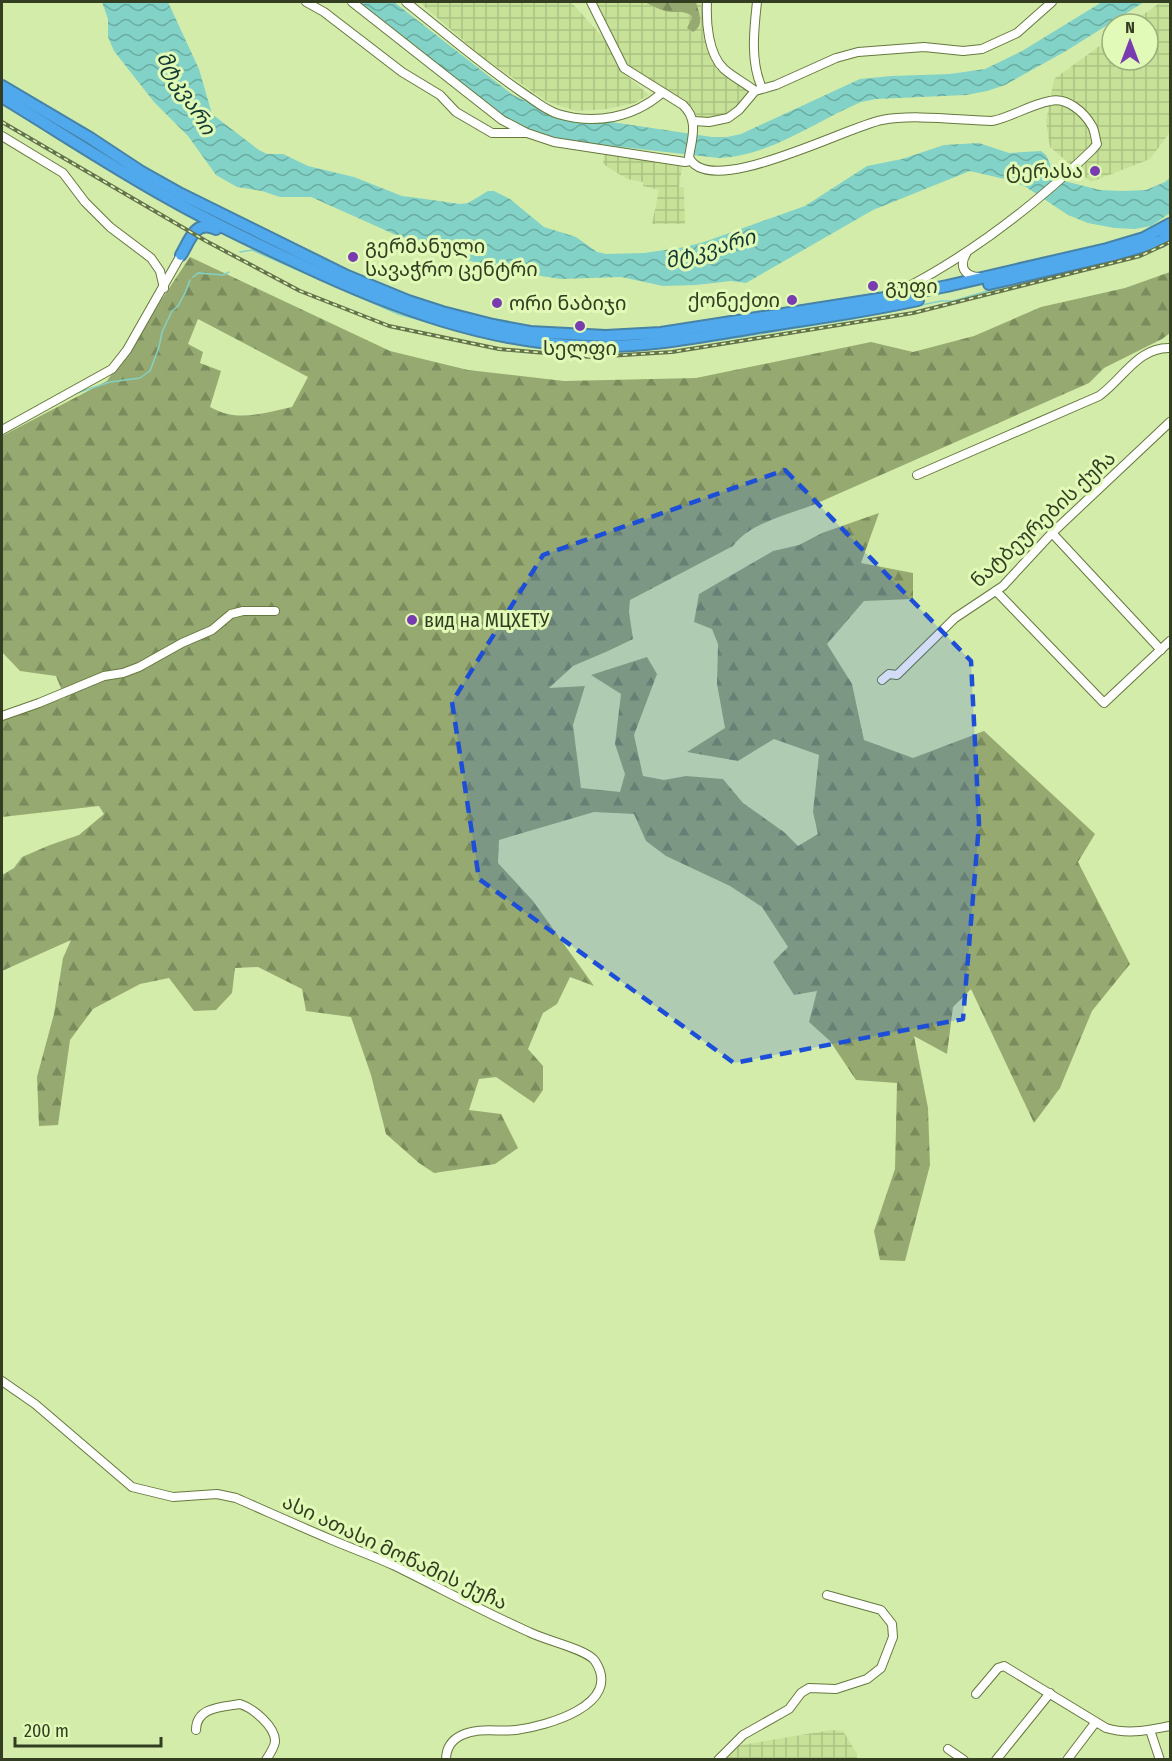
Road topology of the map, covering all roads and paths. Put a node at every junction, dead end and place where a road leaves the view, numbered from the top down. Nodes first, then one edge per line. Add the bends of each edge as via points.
1 (306, 2) edge
2 (352, 2) edge
3 (406, 2) edge
4 (591, 2) edge
5 (707, 2) edge
6 (758, 2) edge
7 (1052, 2) edge
8 (2, 86) edge
9 (759, 89) junction
10 (662, 93) junction
11 (2, 97) edge
12 (694, 125) junction
13 (527, 133) junction
14 (2, 136) edge
15 (690, 159) junction
16 (185, 207) junction
17 (1170, 224) edge
18 (194, 232) junction
19 (1170, 234) edge
20 (239, 235) junction
21 (966, 254) junction
22 (181, 255) joint
23 (984, 278) junction
24 (164, 288) junction
25 (885, 298) junction
26 (1170, 348) edge
27 (1170, 422) edge
28 (2, 430) edge
29 (917, 475) dead end
30 (1052, 533) junction
31 (996, 591) junction
32 (275, 611) dead end
33 (1170, 641) edge
34 (1161, 650) junction
35 (882, 680) dead end
36 (2, 716) edge
37 (2, 1381) edge
38 (827, 1595) dead end
39 (1050, 1693) junction
40 (976, 1694) dead end
41 (1095, 1723) junction
42 (1170, 1726) edge
43 (196, 1730) dead end
44 (1150, 1730) junction
45 (948, 1749) dead end
46 (267, 1760) edge
47 (446, 1760) edge
48 (718, 1760) edge
49 (964, 1760) edge
50 (996, 1760) edge
51 (1067, 1760) edge
52 (1161, 1760) edge

1 - 13 street via 440,95 456,112 492,133
2 - 13 street via 502,120
3 - 10 street via 501,78 557,114 620,117 650,104
4 - 10 street via 624,68
5 - 9 street via 712,48 718,62
6 - 9 street via 754,54
7 - 9 street via 1017,33 982,49 924,47 858,52
8 - 25 highway via 181,194 347,276 408,301 493,325 555,335 633,335
9 - 12 street via 728,118
10 - 12 street via 683,105 691,113
11 - 16 highway
12 - 15 street
13 - 15 street via 554,142 685,162
14 - 24 street via 63,173 104,221 151,258 160,271
15 - 21 street via 704,170 734,171 884,119 992,122 1052,100 1079,110 1093,128 1096,144 1029,206
16 - 18 highway via 194,219
16 - 20 highway
17 - 23 highway via 1128,243
18 - 20 highway via 206,225
18 - 22 highway
19 - 20 highway via 1161,241 1114,255 883,307 681,340 589,346 529,341 456,326 348,287
21 - 23 street via 962,264 966,273
21 - 25 street
22 - 24 street
23 - 25 highway
24 - 28 street via 112,369
26 - 29 street via 1141,356 1099,396
27 - 30 street, ნატბეურების ქუჩა
30 - 31 street, ნატბეურების ქუჩა
30 - 34 street
31 - 34 street via 1104,703
31 - 35 street, ნატბეურების ქუჩა via 955,618 897,675 889,674
32 - 36 street via 231,614 212,630 139,667 104,676
33 - 34 street
37 - 47 street, ასი ათასი მოწამის ქუჩა via 35,1404 132,1487 173,1497 217,1494 236,1498 394,1565 531,1634 585,1652 597,1663 600,1689 587,1706 524,1729 460,1735 448,1747
38 - 48 street via 881,1610 892,1624 893,1637 881,1668 867,1679 836,1689 809,1688 789,1709 743,1735
39 - 40 street via 1004,1666
39 - 41 street
39 - 50 street
41 - 44 street via 1123,1732
41 - 51 street
42 - 44 street
43 - 46 street via 198,1718 207,1710 245,1706 274,1735
44 - 52 street
45 - 49 street

